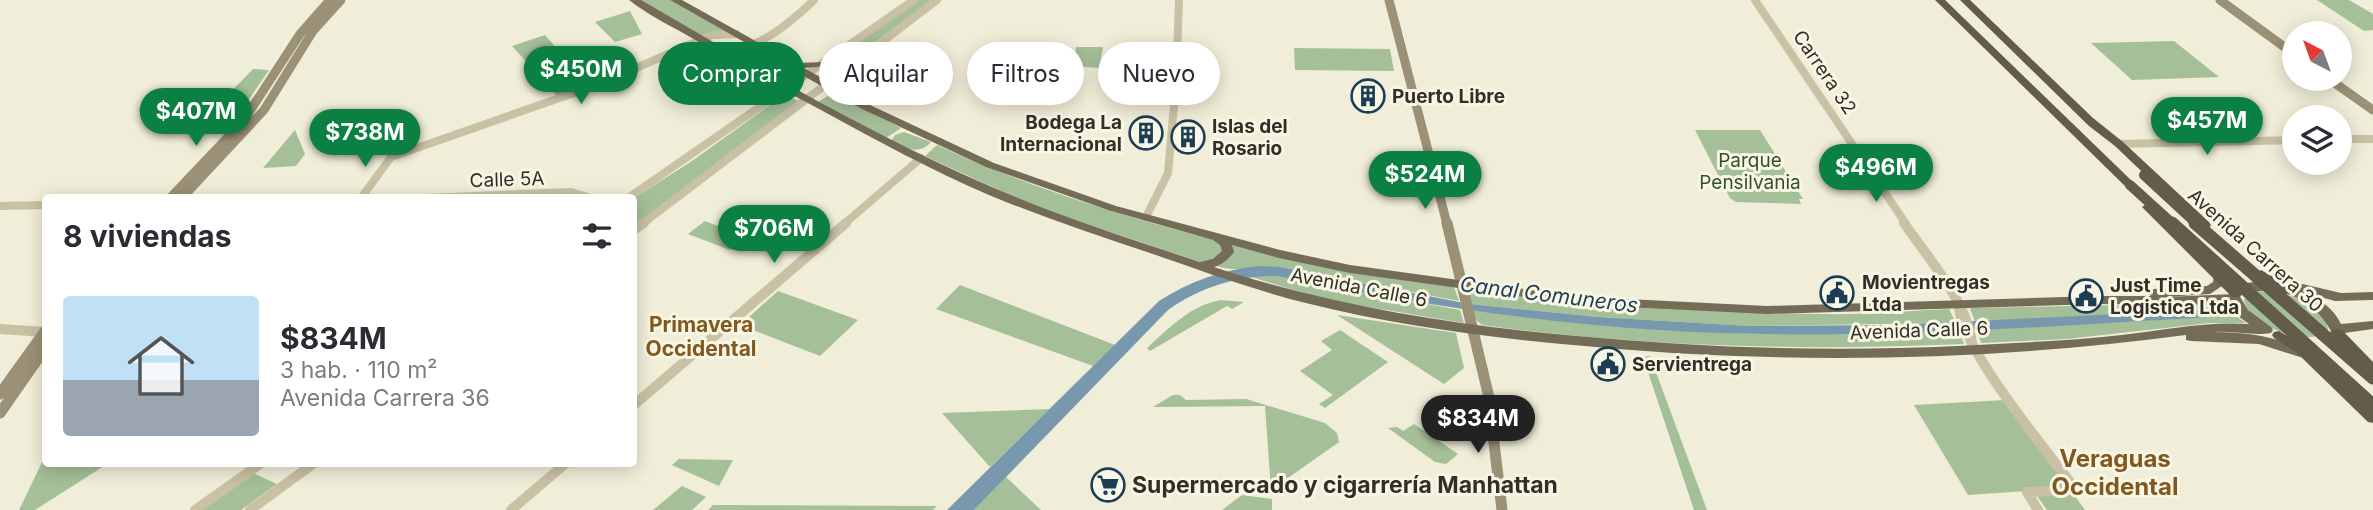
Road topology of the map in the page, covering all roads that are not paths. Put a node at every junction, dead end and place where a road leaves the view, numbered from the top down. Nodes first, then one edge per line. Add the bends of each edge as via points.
1 (330, 0) edge
2 (341, 0) edge
3 (634, 0) edge
4 (675, 0) edge
5 (807, 0) edge
6 (814, 0) edge
7 (914, 0) edge
8 (937, 0) edge
9 (1179, 0) edge
10 (1390, 0) edge
11 (1755, 0) edge
12 (1940, 0) edge
13 (1965, 0) edge
14 (2220, 0) edge
15 (702, 39) junction
16 (744, 39) junction
17 (707, 42) edge
18 (742, 42) edge
19 (749, 42) edge
20 (854, 42) edge
21 (881, 42) edge
22 (2282, 45) edge
23 (819, 67) edge
24 (805, 73) edge
25 (808, 75) junction
26 (805, 77) edge
27 (819, 81) edge
28 (819, 89) edge
29 (2346, 91) edge
30 (806, 100) junction
31 (765, 105) edge
32 (866, 105) edge
33 (2373, 110) edge
34 (2089, 120) junction
35 (912, 129) junction
36 (933, 139) junction
37 (2352, 139) edge
38 (2373, 139) edge
39 (2282, 140) edge
40 (888, 142) junction
41 (2119, 144) junction
42 (916, 156) junction
43 (2099, 157) junction
44 (2144, 175) joint
45 (174, 194) edge
46 (186, 194) edge
47 (364, 194) edge
48 (522, 194) edge
49 (578, 194) edge
50 (634, 194) edge
51 (42, 205) edge
52 (0, 206) edge
53 (1146, 217) junction
54 (637, 228) edge
55 (1218, 238) junction
56 (1204, 267) junction
57 (2253, 268) junction
58 (2218, 276) junction
59 (1461, 286) junction
60 (2295, 293) junction
61 (2235, 296) junction
62 (2373, 296) edge
63 (2342, 297) junction
64 (2098, 300) junction
65 (1962, 313) junction
66 (2371, 325) edge
67 (1472, 328) junction
68 (0, 329) edge
69 (42, 331) edge
70 (2337, 331) junction
71 (2273, 333) junction
72 (42, 335) edge
73 (2145, 338) junction
74 (1972, 348) junction
75 (42, 353) edge
76 (2356, 353) junction
77 (2309, 357) junction
78 (2373, 370) edge
79 (2373, 378) edge
80 (0, 394) edge
81 (637, 402) edge
82 (2373, 405) edge
83 (0, 413) edge
84 (2373, 418) edge
85 (256, 467) edge
86 (309, 467) edge
87 (561, 467) edge
88 (195, 510) edge
89 (250, 510) edge
90 (511, 510) edge
91 (1502, 510) edge
92 (2038, 510) edge

1 - 45 main road via 304,29 244,120
2 - 46 main road via 313,31 264,110
3 - 15 main road, Avenida Calle 6
4 - 16 main road, Avenida Calle 6
5 - 16 street via 775,26
6 - 16 street via 785,25
7 - 20 street
8 - 21 street
9 - 53 street via 1168,173
10 - 59 main road
11 - 65 street, Carrera 32
12 - 43 highway, Avenida Carrera 30
13 - 34 highway, Avenida Carrera 30
14 - 22 main road
15 - 16 street via 719,33
15 - 17 main road, Avenida Calle 6
15 - 47 street via 597,85 391,157
16 - 18 street
16 - 19 main road, Avenida Calle 6
23 - 25 street
24 - 25 main road, Avenida Calle 6
25 - 26 street
25 - 27 main road, Avenida Calle 6
28 - 30 street
29 - 33 main road
30 - 40 main road, Avenida Calle 6
30 - 54 street
31 - 50 street
32 - 35 main road, Avenida Calle 6
34 - 41 highway
34 - 44 highway, Avenida Carrera 30
35 - 36 main road, Avenida Calle 6
35 - 40 main road via 894,134
36 - 42 main road via 928,149
36 - 53 main road, Avenida Calle 6 via 1024,177
37 - 38 street
39 - 41 street
40 - 42 main road, Avenida Calle 6
41 - 57 highway
42 - 56 main road, Avenida Calle 6 via 1040,211
42 - 81 street
43 - 58 highway
43 - 82 highway, Avenida Carrera 30, bridge
44 - 79 highway, Avenida Carrera 30, bridge
48 - 49 street, Calle 5A
51 - 52 street
53 - 55 main road, Avenida Calle 6
55 - 56 main road via 1228,248 1226,256
55 - 59 main road, Avenida Calle 6 via 1318,262
56 - 67 main road, Avenida Calle 6 via 1328,304
57 - 60 highway
57 - 63 main road via 2295,286
58 - 61 highway
58 - 64 main road via 2219,284 2210,290
59 - 65 main road, Avenida Calle 6 via 1627,303
59 - 67 main road
60 - 61 main road, Avenida Calle 6 via 2251,286
60 - 63 main road
60 - 70 main road via 2323,309
61 - 64 main road, Avenida Calle 6 via 2190,301
61 - 71 main road via 2243,313
62 - 63 main road
64 - 65 main road, Avenida Calle 6
65 - 74 street, Carrera 32
66 - 70 main road
66 - 76 main road via 2354,338
67 - 74 main road, Avenida Calle 6 via 1771,353
67 - 91 main road via 1488,396
68 - 69 street
70 - 71 main road, Avenida Calle 6 via 2317,342
70 - 76 highway
71 - 73 main road, Avenida Calle 6 via 2220,327
71 - 77 highway
72 - 80 main road
73 - 74 main road, Avenida Calle 6
73 - 77 main road via 2254,337
74 - 92 street via 2076,490 2027,492
75 - 83 main road
76 - 78 highway
77 - 84 highway
85 - 88 street
86 - 89 street
87 - 90 street

